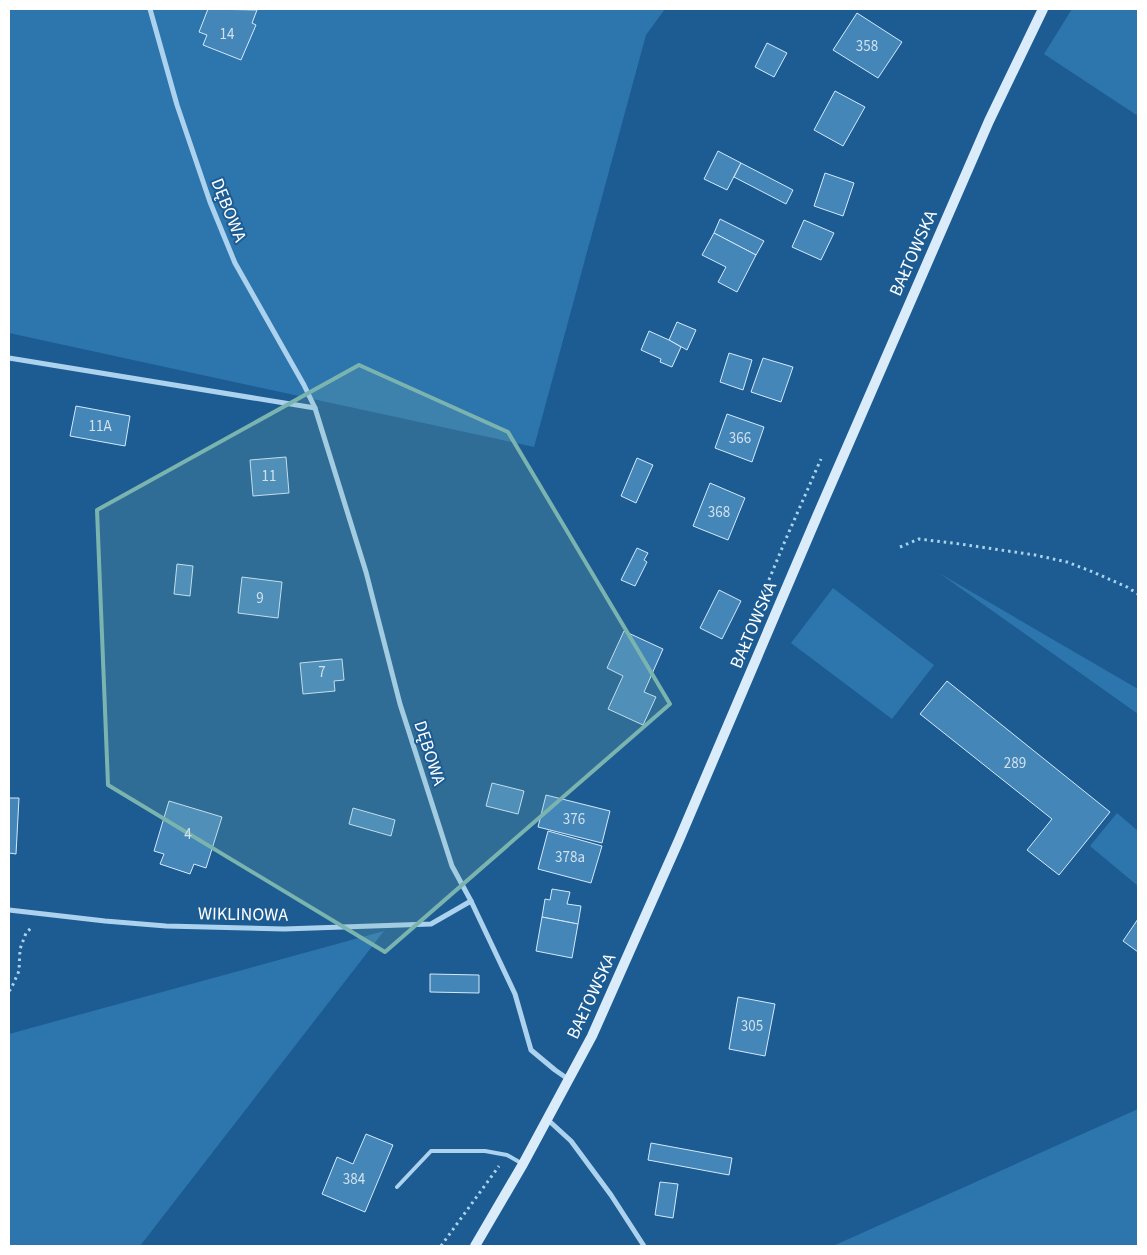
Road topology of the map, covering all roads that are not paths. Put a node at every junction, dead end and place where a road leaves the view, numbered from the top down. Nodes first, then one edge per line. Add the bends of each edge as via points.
1 (150, 9) edge
2 (1044, 9) edge
3 (9, 358) edge
4 (315, 408) junction
5 (471, 901) junction
6 (9, 910) edge
7 (568, 1080) junction
8 (547, 1119) junction
9 (523, 1164) junction
10 (397, 1187) dead end
11 (475, 1246) edge
12 (644, 1246) edge

1 - 4 street, DĘBOWA via 177,105 235,263
2 - 7 main road, BAŁTOWSKA via 989,121 679,840 592,1036
3 - 4 street
4 - 5 street, DĘBOWA via 366,572 400,704 452,866
5 - 6 street, WIKLINOWA via 431,924 284,929 166,926
5 - 7 street, DĘBOWA via 515,994 531,1050
7 - 8 main road, BAŁTOWSKA
8 - 9 main road, BAŁTOWSKA
8 - 12 street via 570,1142
9 - 10 lane via 507,1155 485,1151 431,1151
9 - 11 main road, BAŁTOWSKA

